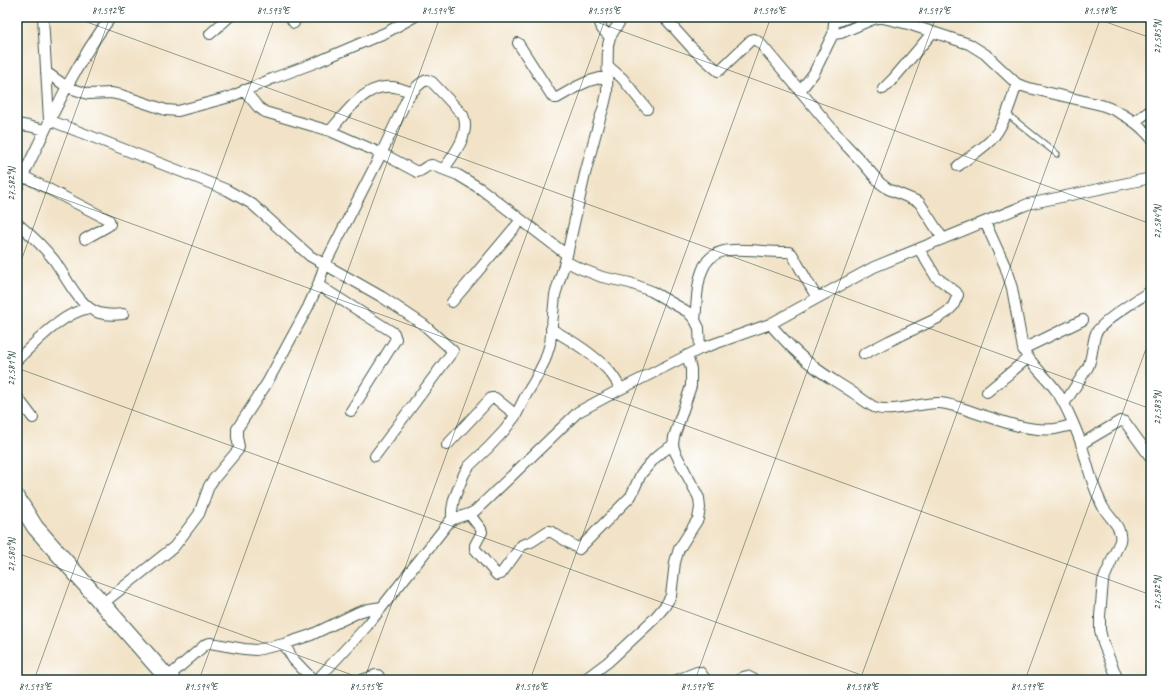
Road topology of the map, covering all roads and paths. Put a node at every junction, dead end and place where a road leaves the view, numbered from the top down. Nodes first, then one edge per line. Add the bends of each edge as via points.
1 (43, 17) edge
2 (112, 17) edge
3 (229, 17) edge
4 (414, 17) edge
5 (598, 17) edge
6 (624, 17) edge
7 (664, 17) edge
8 (849, 17) edge
9 (834, 20) edge
10 (933, 32) junction
11 (210, 34) dead end
12 (833, 34) junction
13 (610, 37) junction
14 (518, 43) dead end
15 (608, 71) junction
16 (46, 72) junction
17 (1017, 84) junction
18 (67, 87) junction
19 (883, 89) dead end
20 (244, 90) junction
21 (800, 90) junction
22 (411, 93) junction
23 (647, 109) dead end
24 (1151, 110) edge
25 (1007, 114) junction
26 (1134, 122) junction
27 (17, 124) edge
28 (47, 125) junction
29 (330, 131) junction
30 (1151, 138) edge
31 (381, 154) junction
32 (1057, 154) dead end
33 (958, 166) dead end
34 (444, 169) junction
35 (23, 176) junction
36 (1151, 178) edge
37 (17, 188) edge
38 (521, 220) junction
39 (985, 222) junction
40 (17, 223) edge
41 (85, 239) dead end
42 (943, 239) junction
43 (919, 249) junction
44 (566, 258) junction
45 (325, 264) junction
46 (318, 285) junction
47 (1150, 294) edge
48 (816, 298) junction
49 (452, 302) dead end
50 (89, 308) junction
51 (123, 314) dead end
52 (695, 320) junction
53 (1083, 320) dead end
54 (770, 324) junction
55 (551, 329) junction
56 (700, 349) junction
57 (864, 354) dead end
58 (1025, 354) junction
59 (687, 356) junction
60 (17, 360) edge
61 (621, 389) junction
62 (987, 392) dead end
63 (17, 397) edge
64 (1064, 404) junction
65 (351, 410) dead end
66 (516, 415) junction
67 (33, 418) dead end
68 (1073, 425) junction
69 (1081, 444) junction
70 (447, 445) dead end
71 (673, 445) junction
72 (375, 456) dead end
73 (1151, 458) edge
74 (17, 498) edge
75 (470, 515) junction
76 (452, 519) junction
77 (102, 604) junction
78 (382, 607) junction
79 (284, 644) junction
80 (170, 678) edge
81 (313, 680) edge
82 (317, 680) edge
83 (362, 680) edge
84 (381, 680) edge
85 (584, 680) edge
86 (676, 680) edge
87 (706, 680) edge
88 (740, 680) edge
89 (755, 680) edge
90 (1118, 680) edge

1 - 16 street
2 - 18 street via 96,37
3 - 11 street
4 - 20 street via 387,32
5 - 13 street via 602,29
6 - 13 street
7 - 21 street via 691,47 718,71 751,40 756,40
8 - 9 street
9 - 12 street
10 - 12 street via 883,18
10 - 17 street via 969,44 985,54
10 - 19 street
12 - 21 street via 814,73
13 - 15 street
14 - 15 street via 554,98
15 - 23 street via 622,78
15 - 44 street via 607,93
16 - 18 street
16 - 28 street
17 - 25 street
17 - 26 street via 1107,107
18 - 20 street via 88,94 122,94 172,111 230,97
18 - 28 street
20 - 29 street via 265,112
21 - 42 street via 880,184 921,205
22 - 29 street via 402,88 392,87 368,92
22 - 31 street
22 - 34 street via 423,81 429,80 466,121 464,135
24 - 26 street
25 - 32 lane
25 - 33 street via 991,140
26 - 30 street
27 - 28 street
28 - 35 street
28 - 45 street via 227,190 252,204 310,256
29 - 31 street
31 - 34 street via 417,172 430,165
31 - 45 street
34 - 38 street via 476,186
35 - 37 street
35 - 41 street via 109,220 108,226
36 - 39 street via 1028,204
38 - 44 street
38 - 49 street
39 - 42 street
39 - 58 street via 1012,288
40 - 50 street via 45,249
42 - 43 street
43 - 48 street via 874,267
43 - 57 street via 936,277 958,295 953,306 938,318
44 - 52 street via 579,268 602,277 651,291 688,312
44 - 55 street via 555,295
45 - 46 street
45 - 72 street via 382,297 424,326 453,351
46 - 65 street via 396,335 396,339
46 - 77 street via 267,383 237,428 238,450 209,486 195,520 174,547
47 - 64 street via 1124,309 1097,332 1091,360
48 - 52 street via 789,252 737,249 720,251 707,261 702,270
48 - 54 street
50 - 51 street via 99,313
50 - 60 street via 65,318 40,336
52 - 56 street via 699,328
53 - 58 street
54 - 56 street
54 - 68 street via 813,366 876,408 940,403 1031,429 1055,429
55 - 61 street via 569,339 608,369
55 - 66 street via 545,360
56 - 59 street
58 - 62 street
58 - 64 street via 1052,385
59 - 61 street
59 - 71 street via 691,369 691,386
61 - 75 street via 578,412
63 - 67 street
64 - 68 street
66 - 70 street via 495,398 491,398
66 - 76 street via 464,474 454,499
68 - 69 street
69 - 73 street via 1122,421
69 - 90 street via 1103,507 1120,530 1121,536 1103,581 1100,616 1103,643
71 - 75 street via 654,459 641,474 631,496 579,549 548,531 522,545 501,574 497,575 475,550 482,532
71 - 85 street via 698,498 700,508 698,519 679,549 671,596 654,619 608,662
74 - 77 main road via 35,527
75 - 76 street
76 - 78 street
77 - 80 main road
78 - 79 street via 359,612 311,635
78 - 82 street
79 - 80 street via 256,650 206,644
79 - 81 street via 293,659
83 - 84 street via 376,675
86 - 87 street via 697,672
88 - 89 street via 747,676

